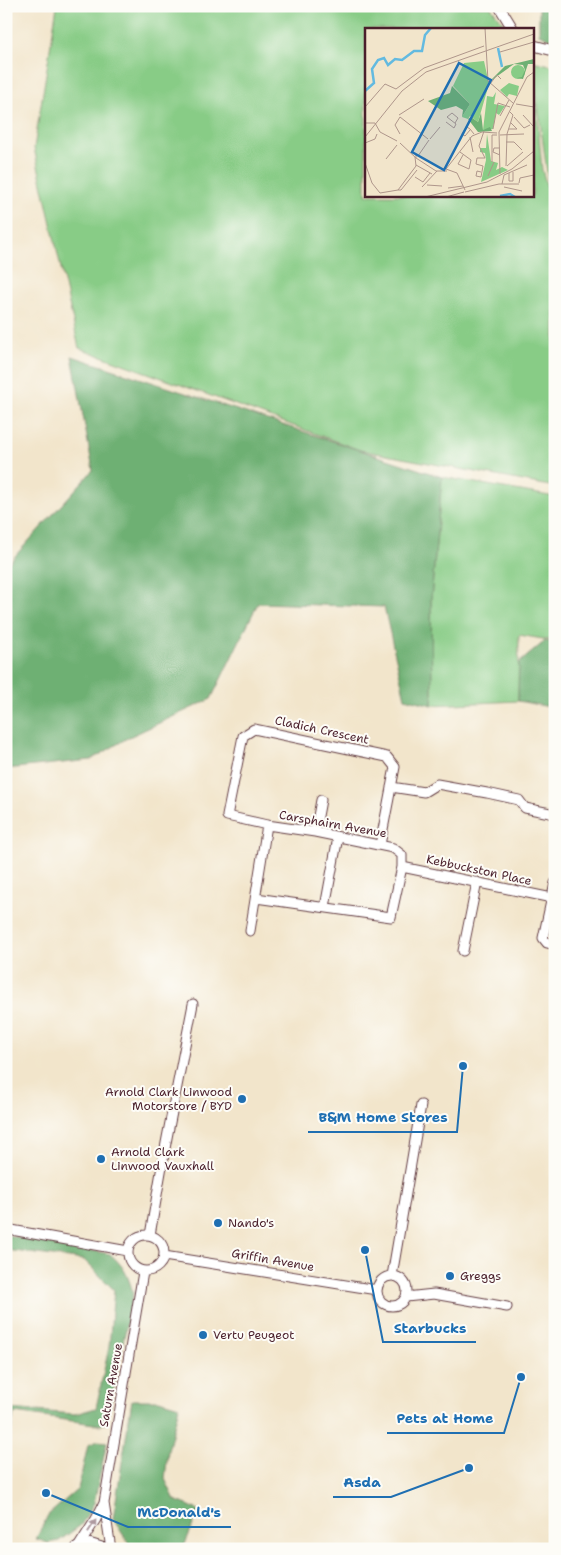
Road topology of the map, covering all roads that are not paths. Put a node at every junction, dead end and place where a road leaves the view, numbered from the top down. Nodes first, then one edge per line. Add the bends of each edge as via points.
1 (499, 6) edge
2 (512, 28) edge
3 (534, 46) edge
4 (555, 51) edge
5 (391, 787) junction
6 (321, 800) dead end
7 (555, 814) edge
8 (227, 816) joint
9 (267, 825) junction
10 (315, 832) junction
11 (338, 837) junction
12 (380, 845) junction
13 (402, 867) junction
14 (477, 882) junction
15 (555, 883) edge
16 (256, 898) junction
17 (552, 898) junction
18 (325, 908) junction
19 (250, 931) dead end
20 (555, 945) edge
21 (463, 951) dead end
22 (193, 1004) dead end
23 (421, 1105) dead end
24 (6, 1229) edge
25 (150, 1236) junction
26 (128, 1250) junction
27 (164, 1256) junction
28 (143, 1272) junction
29 (392, 1276) junction
30 (377, 1290) junction
31 (406, 1297) junction
32 (507, 1307) dead end
33 (104, 1502) junction
34 (77, 1549) edge
35 (103, 1549) edge
36 (111, 1549) edge

1 - 2 street
3 - 4 street
5 - 7 street via 424,792 437,784 519,800 525,808
5 - 8 street, Cladich Crescent via 395,767 387,757 254,729 243,736
5 - 12 street, Cladich Crescent
6 - 10 street
8 - 9 street, Carsphairn Avenue
9 - 10 street, Carsphairn Avenue
9 - 16 street, Carsphairn Avenue
10 - 11 street, Carsphairn Avenue
11 - 12 street, Carsphairn Avenue
11 - 18 street
12 - 13 street, Carsphairn Avenue via 393,848 402,855
13 - 14 street, Kebbuckston Place
13 - 18 street via 391,917
14 - 17 street, Kebbuckston Place
14 - 21 street
15 - 17 street
16 - 18 street
16 - 19 street, Carsphairn Avenue
17 - 20 street via 543,938
22 - 25 street
23 - 29 street
24 - 26 street
25 - 26 street via 142,1235 135,1239
25 - 27 street via 160,1242
26 - 28 street via 130,1263
27 - 28 street via 155,1269
27 - 30 street, Griffin Avenue
28 - 33 street, Saturn Avenue
29 - 30 street via 384,1278
29 - 31 street via 404,1283
30 - 31 street via 379,1300 385,1305 400,1304
31 - 32 street via 434,1294
34 -> 33 street, Saturn Avenue
33 - 36 street, Saturn Avenue
34 - 35 main road via 90,1545

